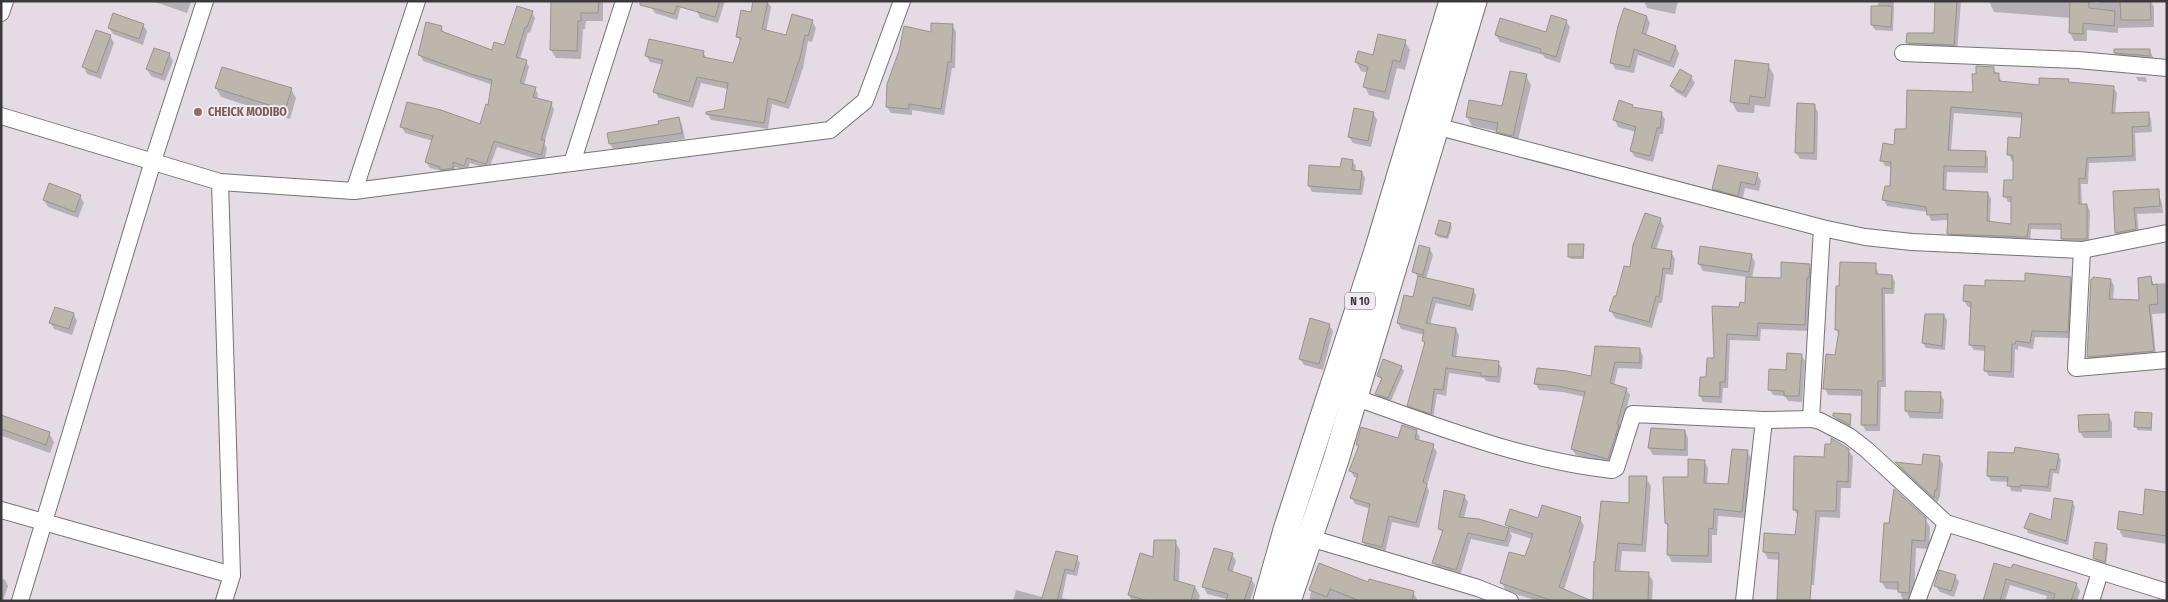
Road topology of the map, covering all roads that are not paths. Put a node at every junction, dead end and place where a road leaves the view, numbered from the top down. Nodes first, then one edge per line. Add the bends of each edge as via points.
1 (5, 1) edge
2 (205, 1) edge
3 (417, 1) edge
4 (624, 1) edge
5 (902, 1) edge
6 (1452, 1) edge
7 (1474, 1) edge
8 (1, 13) edge
9 (1903, 53) dead end
10 (2167, 68) edge
11 (1, 116) edge
12 (1427, 123) junction
13 (153, 160) junction
14 (572, 163) junction
15 (220, 182) junction
16 (354, 190) junction
17 (1822, 228) junction
18 (2167, 233) edge
19 (2082, 250) junction
20 (2167, 360) edge
21 (1354, 397) junction
22 (1810, 419) junction
23 (1764, 420) junction
24 (1, 510) edge
25 (44, 523) junction
26 (1946, 524) junction
27 (1286, 530) junction
28 (1309, 539) junction
29 (2100, 572) junction
30 (232, 575) junction
31 (2167, 592) edge
32 (20, 601) edge
33 (224, 601) edge
34 (1266, 601) edge
35 (1288, 601) edge
36 (1510, 601) edge
37 (1744, 601) edge
38 (1917, 601) edge
39 (2091, 601) edge

1 - 8 street
2 - 13 street
3 - 16 street
4 - 14 street
5 - 14 street via 866,101 830,130
6 - 12 main road, N 10
7 - 12 main road, N 10
9 - 10 street via 2078,60
11 - 13 street
12 - 17 street
12 - 21 main road, N 10
12 - 27 main road, N 10 via 1377,251
13 - 15 street
13 - 25 street
14 - 16 street
15 - 16 street
15 - 30 street
17 - 19 street via 1921,243
17 - 22 street
18 - 19 street
19 - 20 street via 2076,368
21 - 23 street via 1523,454 1574,466 1612,470 1616,468 1632,414
21 - 28 main road, N 10
22 - 23 street
22 - 26 street via 1849,436
23 - 37 street
24 - 25 street
25 - 30 street
25 - 32 street
26 - 29 street
26 - 38 street
27 - 28 street
27 - 34 main road, N 10
28 - 35 main road, N 10
28 - 36 street via 1478,588
29 - 31 street
29 - 39 street
30 - 33 street

